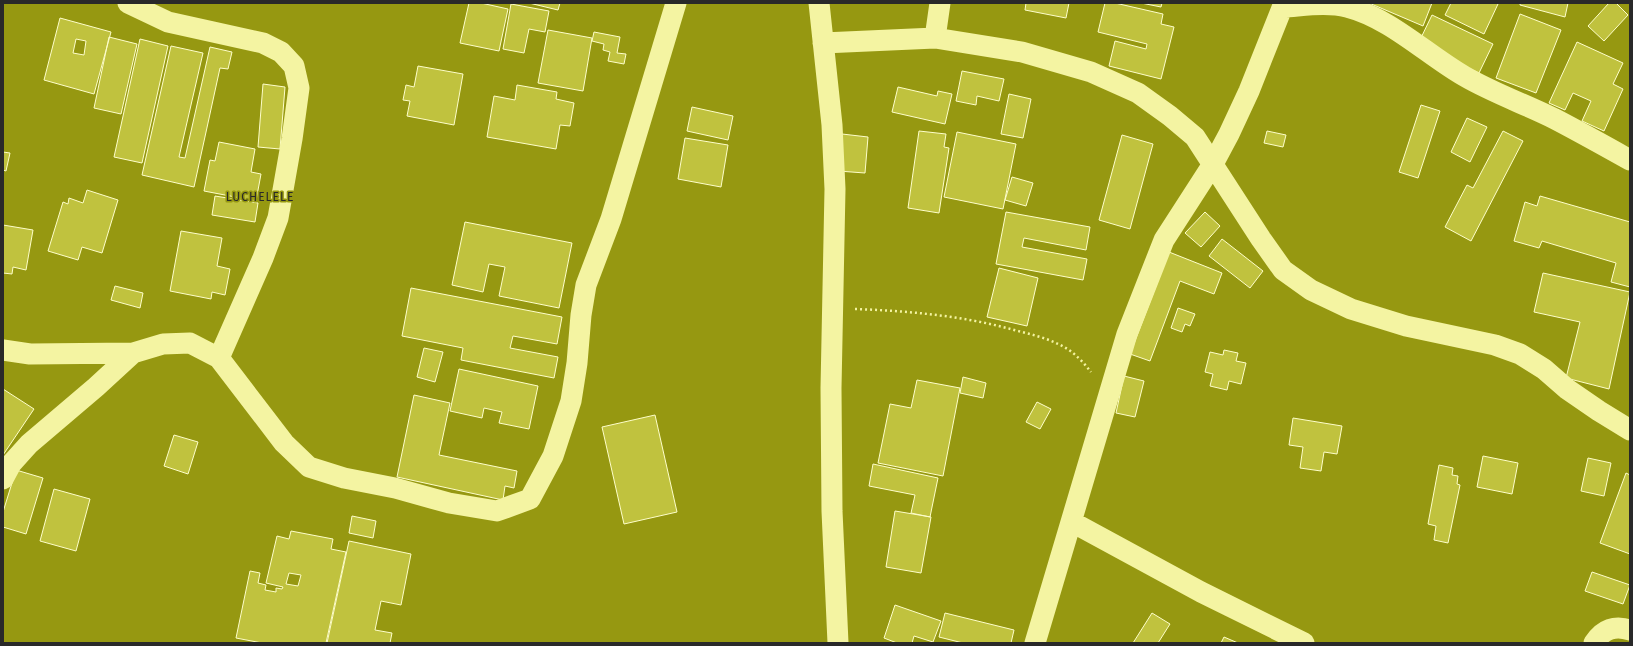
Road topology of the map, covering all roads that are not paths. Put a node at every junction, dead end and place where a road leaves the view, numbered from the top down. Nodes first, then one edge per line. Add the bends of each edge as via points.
1 (128, 3) edge
2 (676, 3) edge
3 (818, 3) edge
4 (940, 3) edge
5 (1284, 5) edge
6 (935, 38) junction
7 (823, 43) junction
8 (1630, 160) edge
9 (1213, 164) junction
10 (3, 350) edge
11 (133, 353) junction
12 (219, 358) junction
13 (1630, 430) edge
14 (3, 479) edge
15 (1072, 522) junction
16 (1630, 630) edge
17 (838, 643) edge
18 (1035, 643) edge
19 (1304, 643) edge
20 (1594, 643) edge

1 - 12 street via 168,22 263,43 281,52 294,66 299,88 278,218
2 - 12 street via 611,219 586,285 571,401 553,456 530,498 497,511 449,503 309,467 284,443
3 - 7 street
4 - 6 street
5 - 8 street via 1345,6 1366,13 1466,77 1555,119
5 - 9 street via 1249,91
6 - 7 street
6 - 9 street via 1022,52 1091,72 1138,93 1195,137
7 - 17 street via 832,125 835,189 831,388 832,511
9 - 13 street via 1283,270 1311,290 1351,309 1399,324 1495,345 1520,354 1544,368 1567,389
9 - 15 street via 1164,240 1128,334
10 - 11 street via 30,354
11 - 12 street via 163,344 190,343
11 - 14 street via 29,444 11,464
15 - 18 street
15 - 19 street via 1201,592
16 - 20 street via 1619,627 1604,631

